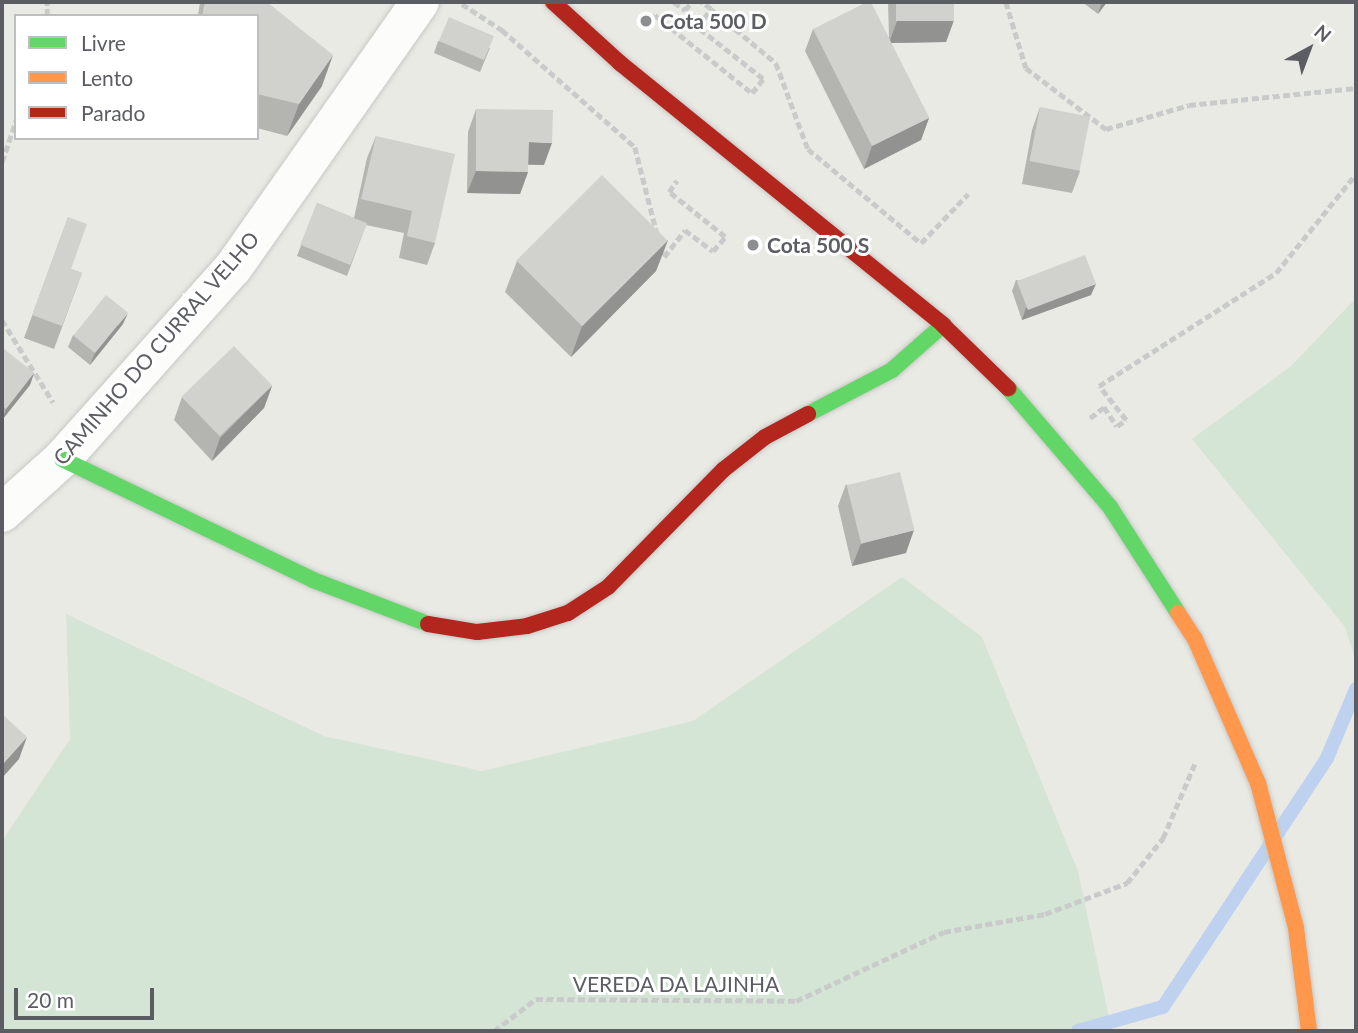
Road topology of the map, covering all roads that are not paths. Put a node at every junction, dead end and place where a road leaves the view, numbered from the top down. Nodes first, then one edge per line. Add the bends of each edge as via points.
1 (419, 2) edge
2 (553, 2) edge
3 (943, 326) junction
4 (62, 460) junction
5 (2, 513) edge
6 (1309, 1031) edge

1 - 4 street, CAMINHO DO CURRAL VELHO via 233,268
2 - 3 main road via 620,63
3 - 4 main road via 892,370 765,437 723,470 608,587 568,613 527,626 477,632 437,628 313,580
3 - 6 main road via 998,376 1110,507 1195,639 1258,783 1296,928
4 - 5 street, CAMINHO DO CURRAL VELHO

